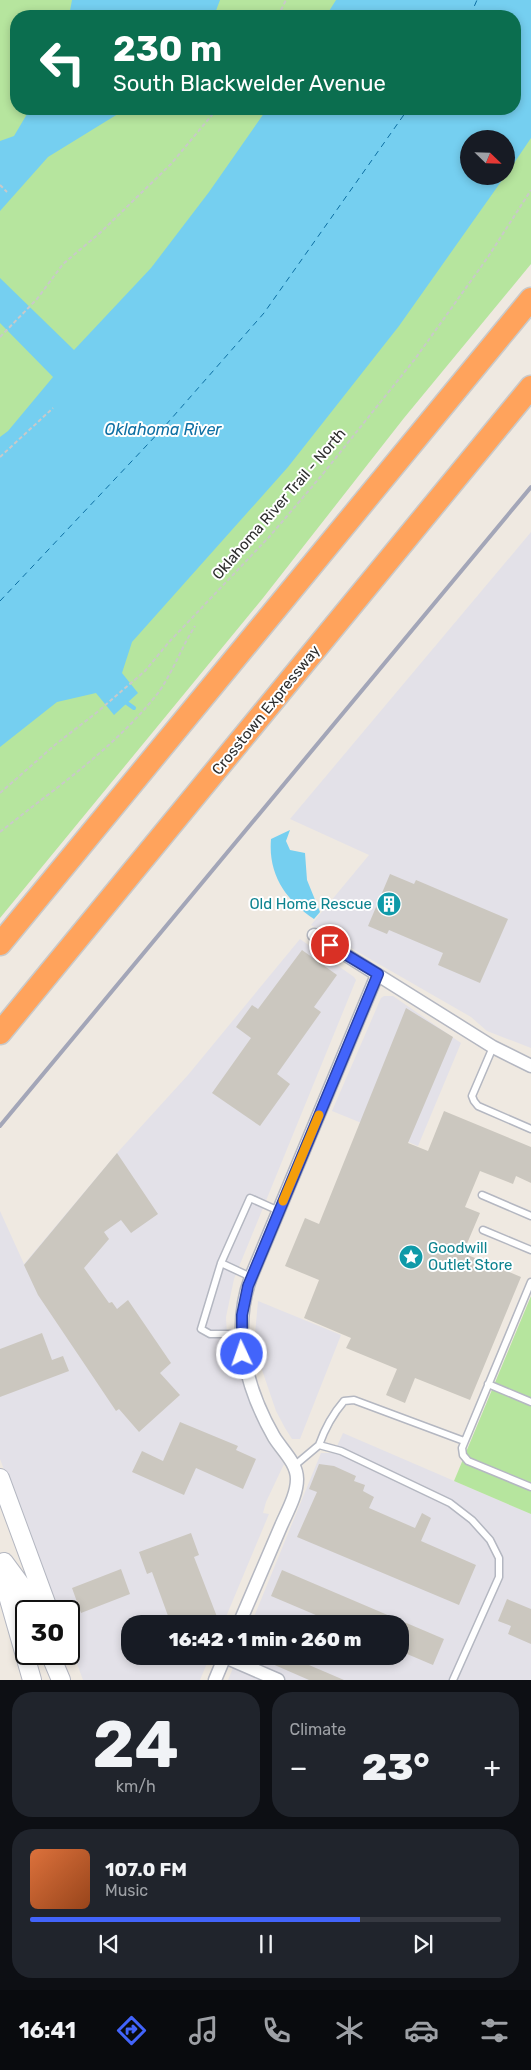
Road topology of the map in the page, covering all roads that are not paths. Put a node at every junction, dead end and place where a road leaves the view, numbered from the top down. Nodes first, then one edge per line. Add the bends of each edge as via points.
1 (531, 299) edge
2 (531, 387) edge
3 (314, 935) dead end
4 (0, 944) edge
5 (378, 974) junction
6 (0, 1033) edge
7 (493, 1047) junction
8 (531, 1066) edge
9 (531, 1129) edge
10 (482, 1195) dead end
11 (279, 1211) junction
12 (531, 1216) edge
13 (483, 1230) dead end
14 (531, 1250) edge
15 (221, 1263) junction
16 (251, 1277) junction
17 (531, 1282) edge
18 (529, 1291) edge
19 (241, 1334) junction
20 (488, 1384) junction
21 (531, 1402) edge
22 (464, 1441) junction
23 (319, 1445) junction
24 (294, 1466) junction
25 (0, 1478) edge
26 (531, 1487) edge
27 (2, 1557) edge
28 (27, 1600) edge
29 (45, 1600) edge
30 (0, 1612) edge
31 (243, 1615) edge
32 (15, 1622) edge
33 (15, 1639) edge
34 (27, 1665) edge
35 (222, 1665) edge
36 (243, 1665) edge
37 (32, 1680) edge
38 (216, 1680) edge
39 (278, 1680) edge
40 (454, 1680) edge

1 - 4 highway
2 - 6 highway, Crosstown Expressway
3 - 5 street
5 - 7 street
5 - 11 street
7 - 8 street
7 - 9 lane via 472,1096 474,1101 478,1106
10 - 12 lane
11 - 15 lane via 250,1198
11 - 16 street
13 - 14 lane
15 - 16 lane
15 - 19 lane via 201,1329 210,1334
16 - 19 street via 243,1304
17 - 18 lane
18 - 20 lane
19 - 24 street via 242,1354 264,1416
20 - 21 lane
20 - 22 lane
22 - 23 lane via 354,1400 344,1401 335,1412
22 - 26 lane via 463,1455 468,1461
23 - 24 lane
23 - 40 lane via 341,1451 450,1503 490,1540 499,1558 499,1577
24 - 31 street via 297,1480 294,1493
25 - 29 main road
27 - 28 main road
27 - 32 main road via 6,1590
30 - 33 main road
34 - 37 main road
35 - 38 street
36 - 39 street

